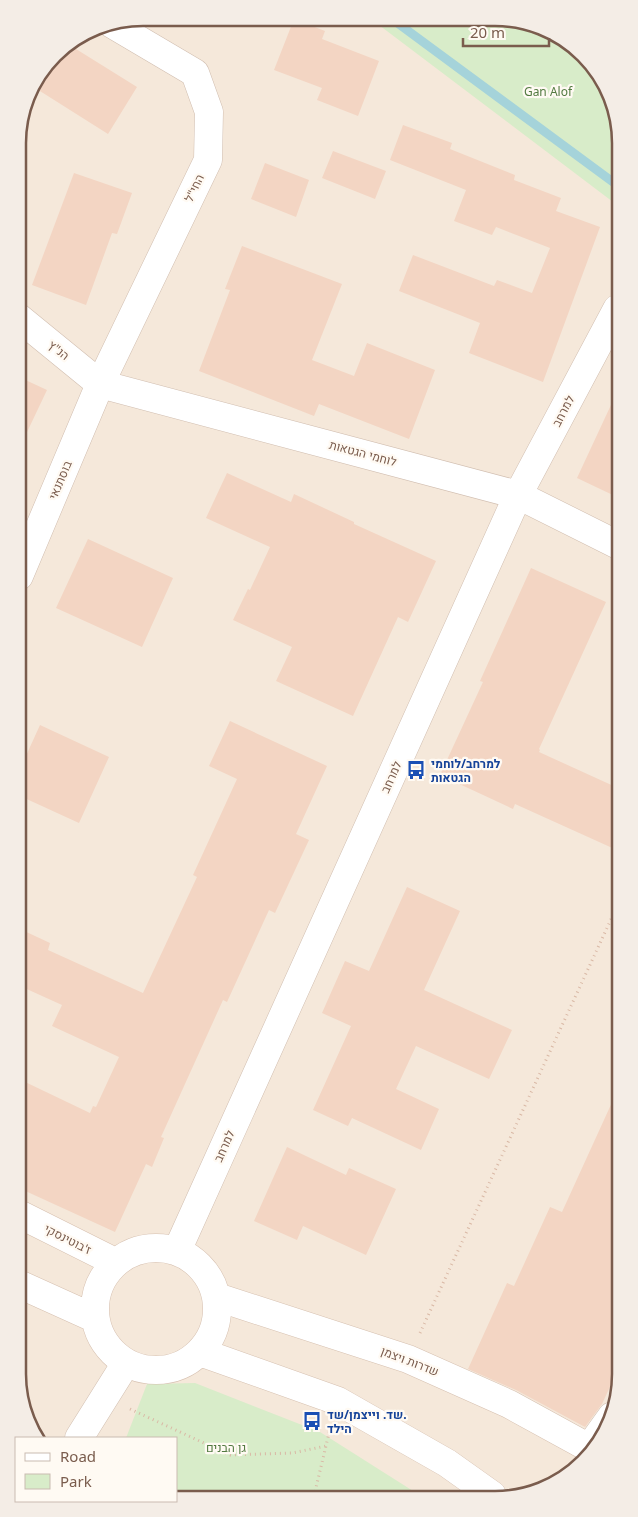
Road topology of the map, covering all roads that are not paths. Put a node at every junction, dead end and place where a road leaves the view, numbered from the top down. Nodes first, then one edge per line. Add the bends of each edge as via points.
1 (120, 29) edge
2 (612, 319) edge
3 (27, 324) edge
4 (100, 384) junction
5 (518, 495) junction
6 (612, 542) edge
7 (27, 558) edge
8 (26, 1218) edge
9 (176, 1251) junction
10 (115, 1262) junction
11 (26, 1287) edge
12 (217, 1297) junction
13 (94, 1318) junction
14 (200, 1352) junction
15 (126, 1363) junction
16 (80, 1437) edge
17 (584, 1450) edge
18 (485, 1491) edge

1 - 4 street, החי"ל via 194,73 209,112 208,160
2 - 5 street, למרחב
3 - 4 street, הנ"ץ
4 - 5 street, לוחמי הגטאות
4 - 7 street, בוסתנאי
5 - 6 street, לוחמי הגטאות
5 - 9 street, למרחב
8 - 10 street, ז'בוטינסקי
9 - 10 street via 155,1247 134,1251
9 - 12 street via 195,1261 209,1277
10 - 13 street via 102,1278 95,1298
11 - 13 street
12 - 14 street via 217,1317 212,1336
12 - 17 street, שדרות ויצמן via 408,1358 509,1404
13 - 15 street via 110,1352
14 - 15 street via 184,1364 165,1370 145,1370
14 - 18 street via 338,1401 447,1463
15 - 16 street

